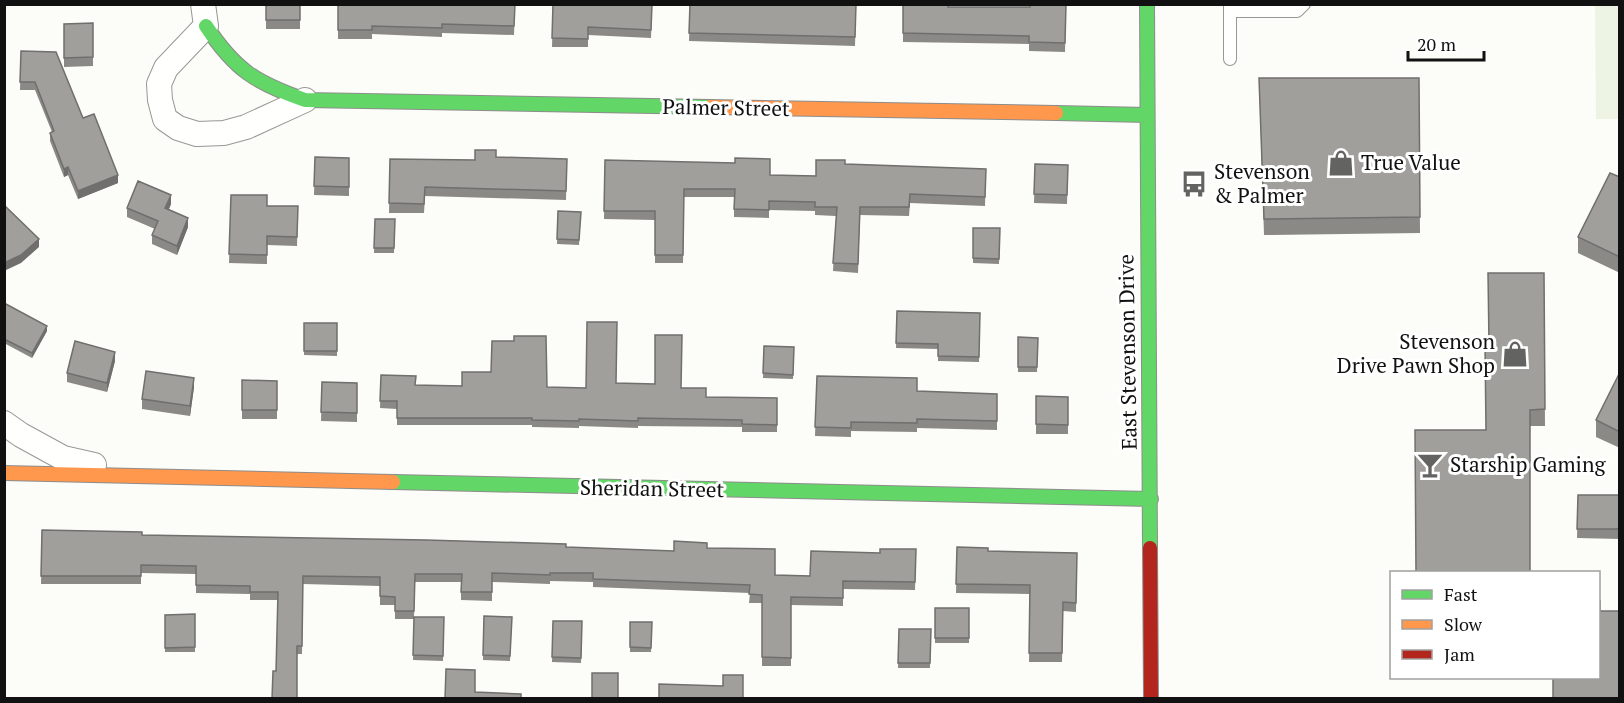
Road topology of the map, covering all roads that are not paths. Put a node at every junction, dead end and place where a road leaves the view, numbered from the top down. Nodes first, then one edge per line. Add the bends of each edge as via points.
1 (1147, 4) edge
2 (1304, 4) edge
3 (1230, 8) edge
4 (204, 15) edge
5 (1230, 58) dead end
6 (305, 100) junction
7 (1147, 115) junction
8 (4, 423) edge
9 (4, 473) edge
10 (153, 477) junction
11 (1150, 499) junction
12 (1151, 699) edge

1 - 7 street, East Stevenson Drive
2 - 3 lane via 1297,11
3 - 5 lane
4 - 6 street, Palmer Street via 220,49 236,65 256,81
4 - 6 street, Palmer Street via 159,84 165,119 197,134 224,133
6 - 7 street, Palmer Street
7 - 11 street, East Stevenson Drive
8 - 10 street, Sheridan Street via 63,458
9 - 10 street, Sheridan Street
10 - 11 street, Sheridan Street
11 - 12 street, East Stevenson Drive

